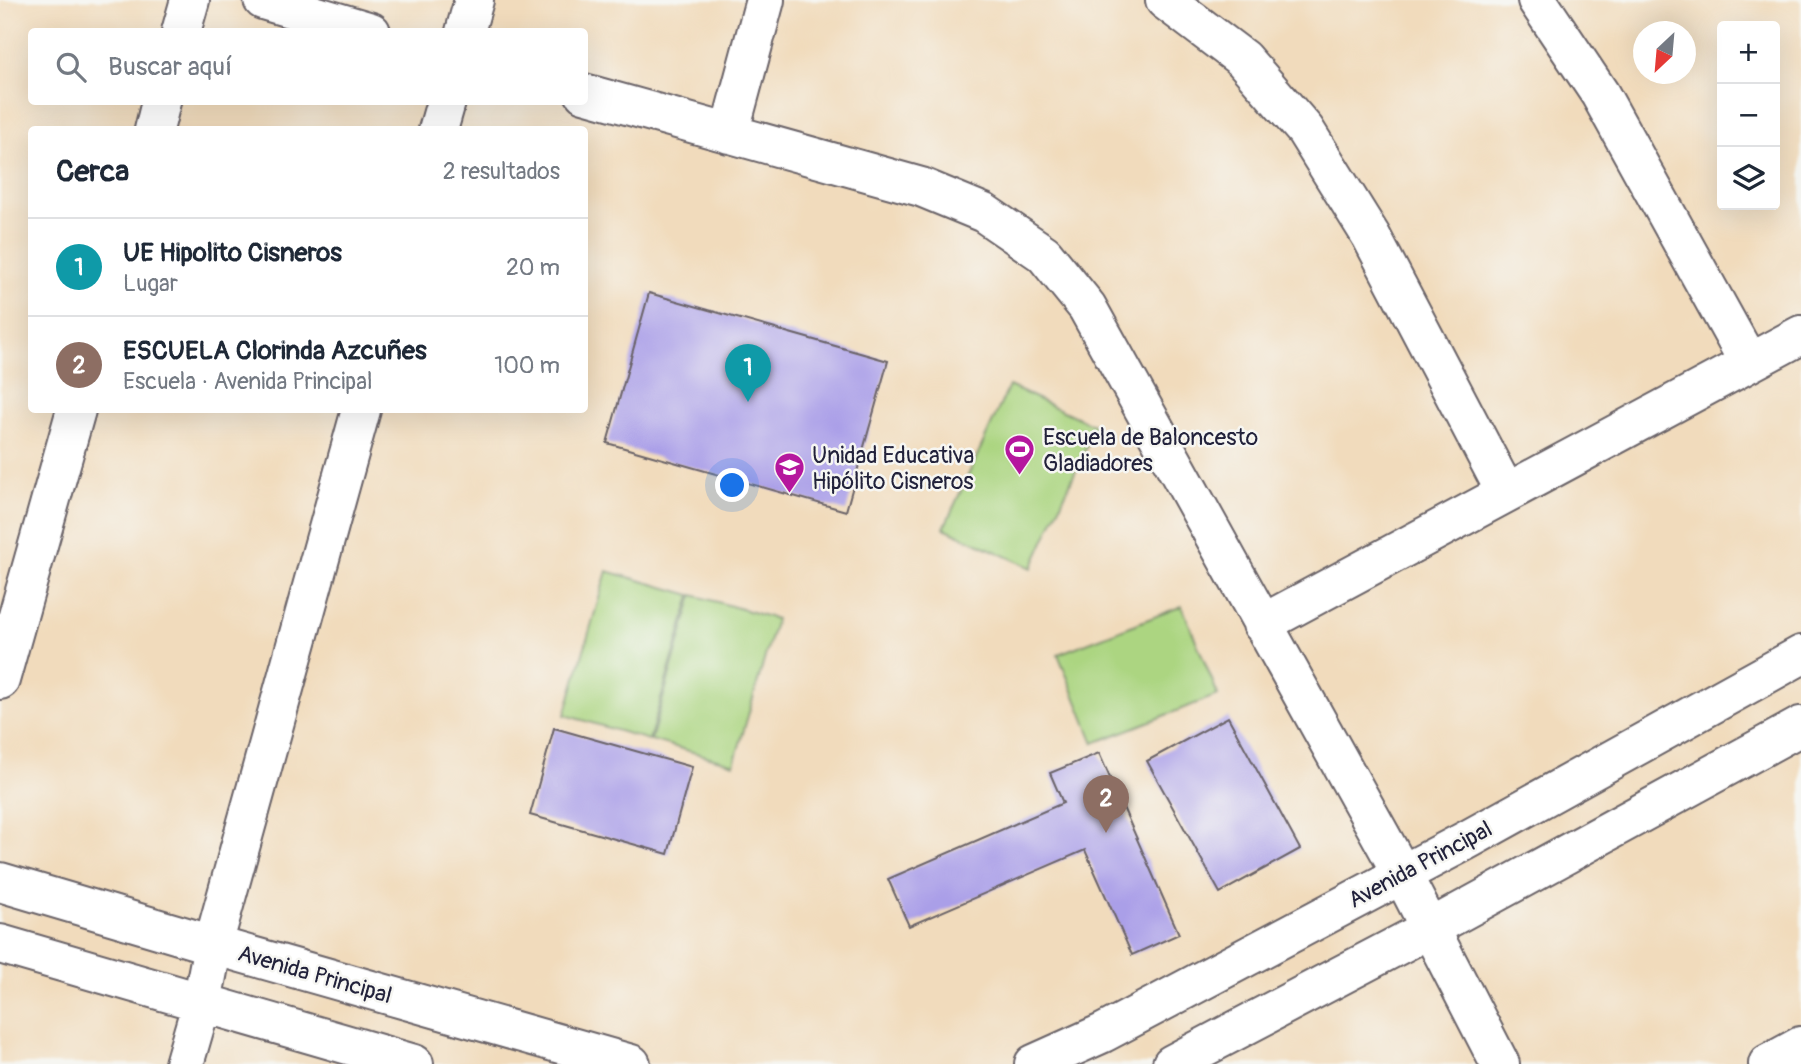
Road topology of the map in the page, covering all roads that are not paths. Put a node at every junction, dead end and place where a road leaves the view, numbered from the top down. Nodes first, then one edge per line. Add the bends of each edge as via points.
1 (190, 0) edge
2 (262, 0) edge
3 (474, 0) edge
4 (765, 0) edge
5 (1165, 0) edge
6 (1537, 0) edge
7 (182, 28) edge
8 (358, 28) edge
9 (466, 28) edge
10 (588, 94) edge
11 (161, 105) edge
12 (445, 105) edge
13 (155, 126) edge
14 (439, 126) edge
15 (729, 134) junction
16 (1801, 335) edge
17 (1749, 363) junction
18 (75, 413) edge
19 (360, 413) edge
20 (1506, 493) junction
21 (1262, 624) junction
22 (1801, 655) edge
23 (0, 680) edge
24 (1801, 726) edge
25 (1402, 874) junction
26 (0, 882) edge
27 (1429, 929) junction
28 (0, 944) edge
29 (213, 945) junction
30 (202, 1002) junction
31 (1801, 1045) edge
32 (184, 1064) edge
33 (414, 1064) edge
34 (631, 1064) edge
35 (1034, 1064) edge
36 (1172, 1064) edge
37 (1500, 1064) edge
38 (1768, 1064) edge

1 - 7 street
2 - 8 street
3 - 9 street
4 - 15 street
5 - 20 street via 1243,59 1305,130 1371,236
6 - 17 street via 1600,94
10 - 15 street
11 - 13 street
12 - 14 street
15 - 21 street via 921,187 984,213 1044,254 1087,307
16 - 17 street
17 - 20 street
18 - 23 street
19 - 29 street
20 - 21 street
21 - 25 street
22 - 25 street, Avenida Principal
24 - 27 street
25 - 27 street
25 - 35 street, Avenida Principal via 1103,1033
26 - 29 street, Avenida Principal
27 - 36 street
27 - 37 street
28 - 30 street
29 - 30 street
29 - 34 street, Avenida Principal
30 - 32 street
30 - 33 street
31 - 38 street

